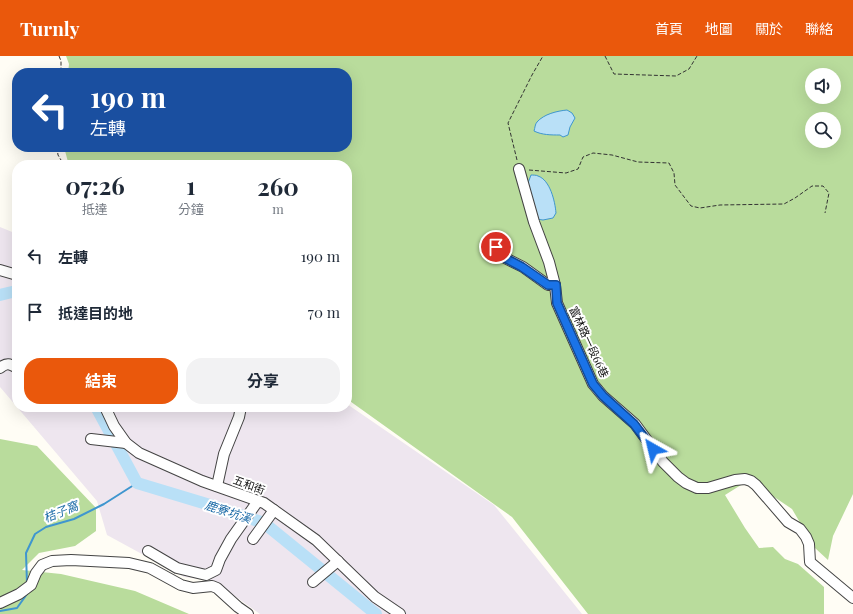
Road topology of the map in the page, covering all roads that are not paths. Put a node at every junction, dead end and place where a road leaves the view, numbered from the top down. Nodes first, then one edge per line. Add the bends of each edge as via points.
1 (519, 169) road end
2 (496, 247) dead end
3 (0, 270) edge
4 (12, 274) edge
5 (556, 285) junction
6 (12, 365) edge
7 (0, 368) edge
8 (107, 412) edge
9 (240, 412) edge
10 (91, 439) dead end
11 (126, 443) junction
12 (217, 486) junction
13 (258, 501) junction
14 (274, 510) junction
15 (253, 539) dead end
16 (148, 551) dead end
17 (338, 561) junction
18 (313, 582) dead end
19 (853, 598) edge
20 (0, 603) edge
21 (248, 614) edge
22 (400, 614) edge

1 - 5 street, 富林路一段66巷
2 - 5 street via 505,258 548,285
3 - 4 street
5 - 19 street, 富林路一段66巷 via 557,303 593,384 634,424 663,462 682,480 697,488 708,488 740,479 751,481 788,522 800,529 806,537 810,562
6 - 7 street via 6,364
8 - 11 street, 五和街
9 - 12 street via 224,454
10 - 11 street
11 - 12 street, 五和街 via 139,453
12 - 13 street, 五和街
13 - 14 street, 五和街
13 - 16 street via 235,534 216,570 206,575 177,568
14 - 15 street
14 - 17 street, 五和街 via 316,540
17 - 18 street
17 - 22 street, 五和街 via 375,597
20 - 21 street via 31,585 42,565 52,561 78,560 130,563 150,568 181,585 193,588 212,586

